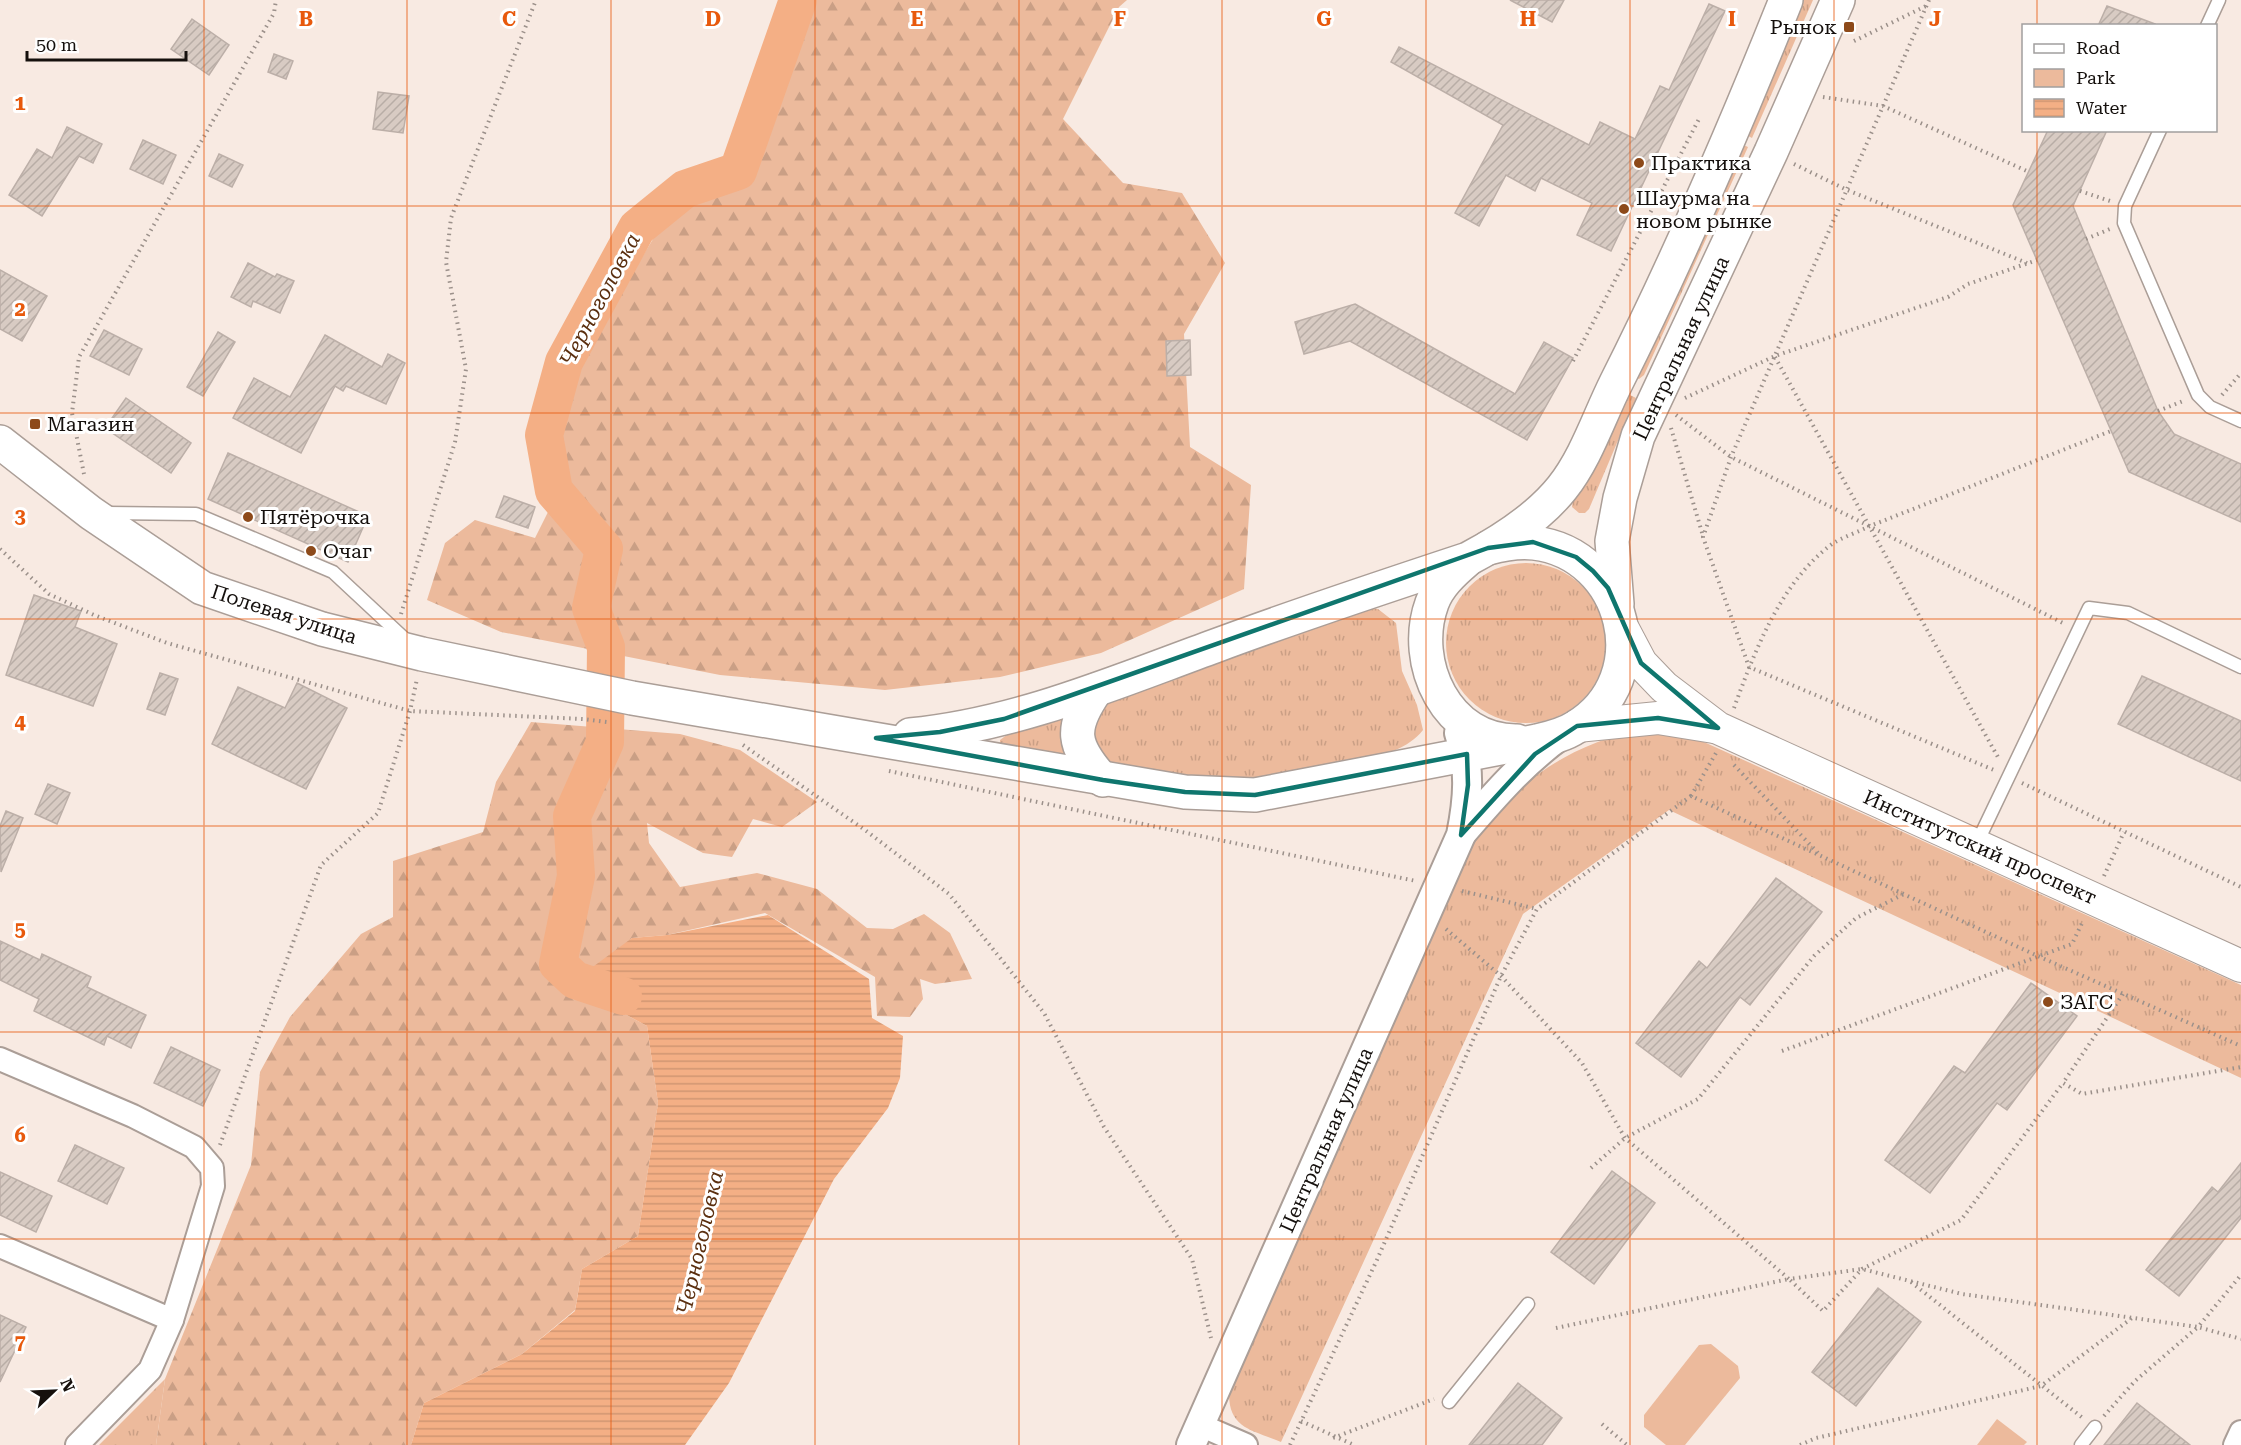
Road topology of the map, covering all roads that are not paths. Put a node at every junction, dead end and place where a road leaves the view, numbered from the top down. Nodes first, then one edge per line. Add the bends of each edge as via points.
1 (1786, 0) edge
2 (1838, 0) edge
3 (2219, 0) edge
4 (2208, 24) edge
5 (2159, 132) edge
6 (2241, 421) edge
7 (0, 442) edge
8 (91, 513) junction
9 (1478, 554) junction
10 (1620, 618) junction
11 (422, 654) junction
12 (2241, 667) edge
13 (1096, 690) junction
14 (1447, 707) junction
15 (1725, 720) junction
16 (1559, 734) junction
17 (876, 738) junction
18 (1467, 754) junction
19 (1102, 780) junction
20 (1461, 835) junction
21 (1976, 846) junction
22 (2241, 966) edge
23 (0, 1059) edge
24 (0, 1246) edge
25 (1528, 1304) dead end
26 (172, 1320) junction
27 (1449, 1402) dead end
28 (2095, 1427) road end
29 (2241, 1432) edge
30 (1196, 1435) edge
31 (77, 1445) edge
32 (1246, 1445) edge
33 (2081, 1445) edge
34 (2235, 1445) edge

1 - 9 main road via 1727,145 1575,469 1543,509
2 - 10 main road, Центральная улица via 1638,436 1612,541
3 - 4 lane
5 - 6 lane via 2125,206 2124,223 2198,395 2210,407
7 - 8 main road, Полевая улица
8 - 11 main road, Полевая улица via 202,588 322,629
8 - 11 lane via 196,514 333,572
9 - 10 main road via 1510,543 1533,542 1555,547 1593,571 1608,588
9 - 13 main road
9 - 14 main road via 1447,577 1425,628 1425,656 1432,683
10 - 15 main road via 1641,663 1664,687
10 - 16 main road via 1623,650 1619,673 1609,694 1595,712
11 - 17 main road, Полевая улица via 575,686 624,711
12 - 21 lane via 2128,613 2089,608
13 - 17 main road via 1004,719 940,732
13 - 19 main road via 1081,711 1077,738 1083,758
14 - 16 main road via 1466,724 1512,741
14 - 18 street
15 - 16 main road via 1658,717
15 - 21 main road, Институтский проспект
16 - 18 main road
16 - 20 street via 1511,777
17 - 19 main road
18 - 19 main road via 1255,795 1185,792
18 - 20 street via 1468,785
20 - 30 street, Центральная улица
21 - 22 main road, Институтский проспект
23 - 26 street via 184,1142 212,1168 213,1186
24 - 26 street
25 - 27 lane
26 - 31 street via 150,1370
28 - 33 lane
29 - 34 street
30 - 32 street

